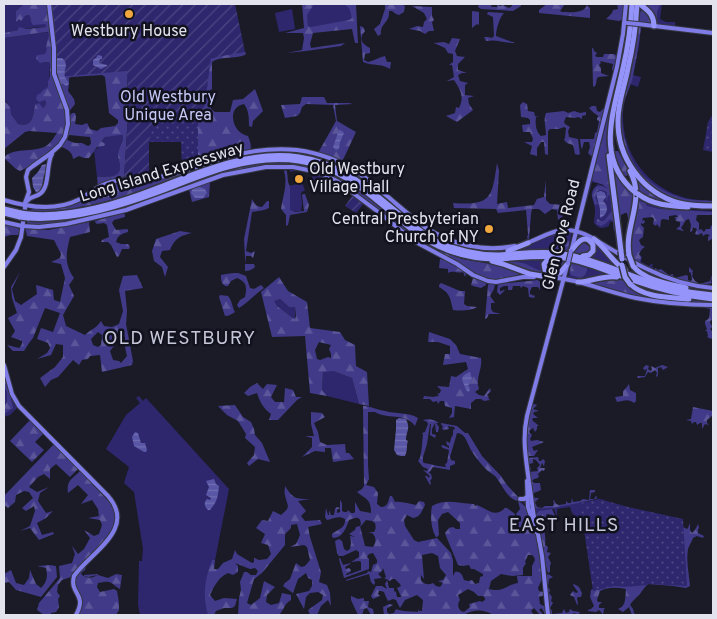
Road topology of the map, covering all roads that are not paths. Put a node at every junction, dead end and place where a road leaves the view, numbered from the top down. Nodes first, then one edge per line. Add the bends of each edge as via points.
1 (49, 4) edge
2 (626, 4) edge
3 (632, 4) edge
4 (639, 4) edge
5 (646, 8) junction
6 (636, 16) junction
7 (626, 23) junction
8 (654, 26) junction
9 (713, 33) edge
10 (621, 99) junction
11 (611, 119) junction
12 (48, 158) junction
13 (29, 189) junction
14 (36, 196) junction
15 (4, 200) edge
16 (26, 206) junction
17 (713, 208) edge
18 (4, 209) edge
19 (4, 213) edge
20 (20, 215) junction
21 (28, 216) junction
22 (4, 222) edge
23 (23, 225) junction
24 (576, 232) junction
25 (594, 239) junction
26 (528, 243) junction
27 (486, 254) junction
28 (467, 256) junction
29 (568, 257) junction
30 (4, 267) edge
31 (548, 277) junction
32 (564, 278) junction
33 (643, 280) junction
34 (578, 282) junction
35 (630, 282) junction
36 (713, 288) edge
37 (713, 294) edge
38 (713, 299) edge
39 (713, 305) edge
40 (4, 365) edge
41 (527, 471) junction
42 (527, 497) junction
43 (520, 499) dead end
44 (539, 540) junction
45 (76, 615) edge
46 (548, 615) edge

1 - 12 main road via 54,74 69,118 65,137
2 - 7 main road, Glen Cove Road
3 - 11 highway via 626,57
4 - 5 highway
4 - 6 highway
5 - 6 highway via 640,9
5 - 8 highway via 652,15
6 - 10 highway
7 - 8 main road, bridge
7 - 24 main road, Glen Cove Road
8 - 9 main road
10 - 17 highway via 620,141 636,174 654,191 670,200
10 - 37 highway, bridge via 616,116 616,135 637,192 629,239 633,266 647,276
11 - 17 highway via 609,140 613,159 622,178 637,193 664,205
11 - 35 highway, bridge via 608,142 620,251 625,277
12 - 13 main road via 29,169 26,176
12 - 14 main road via 49,172 44,190
13 - 14 main road
13 - 16 main road
14 - 16 main road via 29,198
15 - 16 main road
16 - 23 main road
16 - 26 main road via 65,204 111,182 173,174 249,152 291,150 320,155 350,168 424,226 448,239 484,248
18 - 20 highway, Long Island Expressway
19 - 20 highway, Long Island Expressway
20 - 21 highway, Long Island Expressway, bridge
21 - 27 highway, Long Island Expressway via 84,210 133,197 226,163 263,156 291,156 318,161 348,174 434,240
21 - 28 highway, Long Island Expressway via 56,218 83,214 141,198 227,167 268,160 296,160 340,174 360,186 424,239
22 - 23 main road
23 - 30 main road via 16,250
23 - 31 main road via 52,226 80,222 134,207 223,175 270,166 290,166 337,180 414,241 473,275 494,282
24 - 25 main road
24 - 26 main road via 554,232
24 - 29 main road, Glen Cove Road
25 - 33 highway via 619,267
25 - 36 main road via 656,273
26 - 27 highway via 510,251
27 - 29 highway, Long Island Expressway via 543,252
28 - 29 highway, Long Island Expressway via 495,259
28 - 31 highway
29 - 29 highway via 582,239 589,240 593,246 588,256
29 - 32 main road, Glen Cove Road
29 - 33 highway, Long Island Expressway via 585,259
29 - 35 highway, Long Island Expressway
31 - 32 main road
32 - 34 main road
32 - 41 main road, Glen Cove Road via 526,423
33 - 37 highway, Long Island Expressway via 683,291
34 - 35 highway via 611,276
34 - 39 main road via 640,299
35 - 38 highway, Long Island Expressway via 639,291 650,295
40 - 45 main road via 19,406 110,499 117,512 113,534 74,576 74,586 81,603
41 - 42 main road, Glen Cove Road
41 - 44 main road, Glen Cove Road
42 - 43 main road
42 - 44 main road, Glen Cove Road
44 - 46 main road, Glen Cove Road

